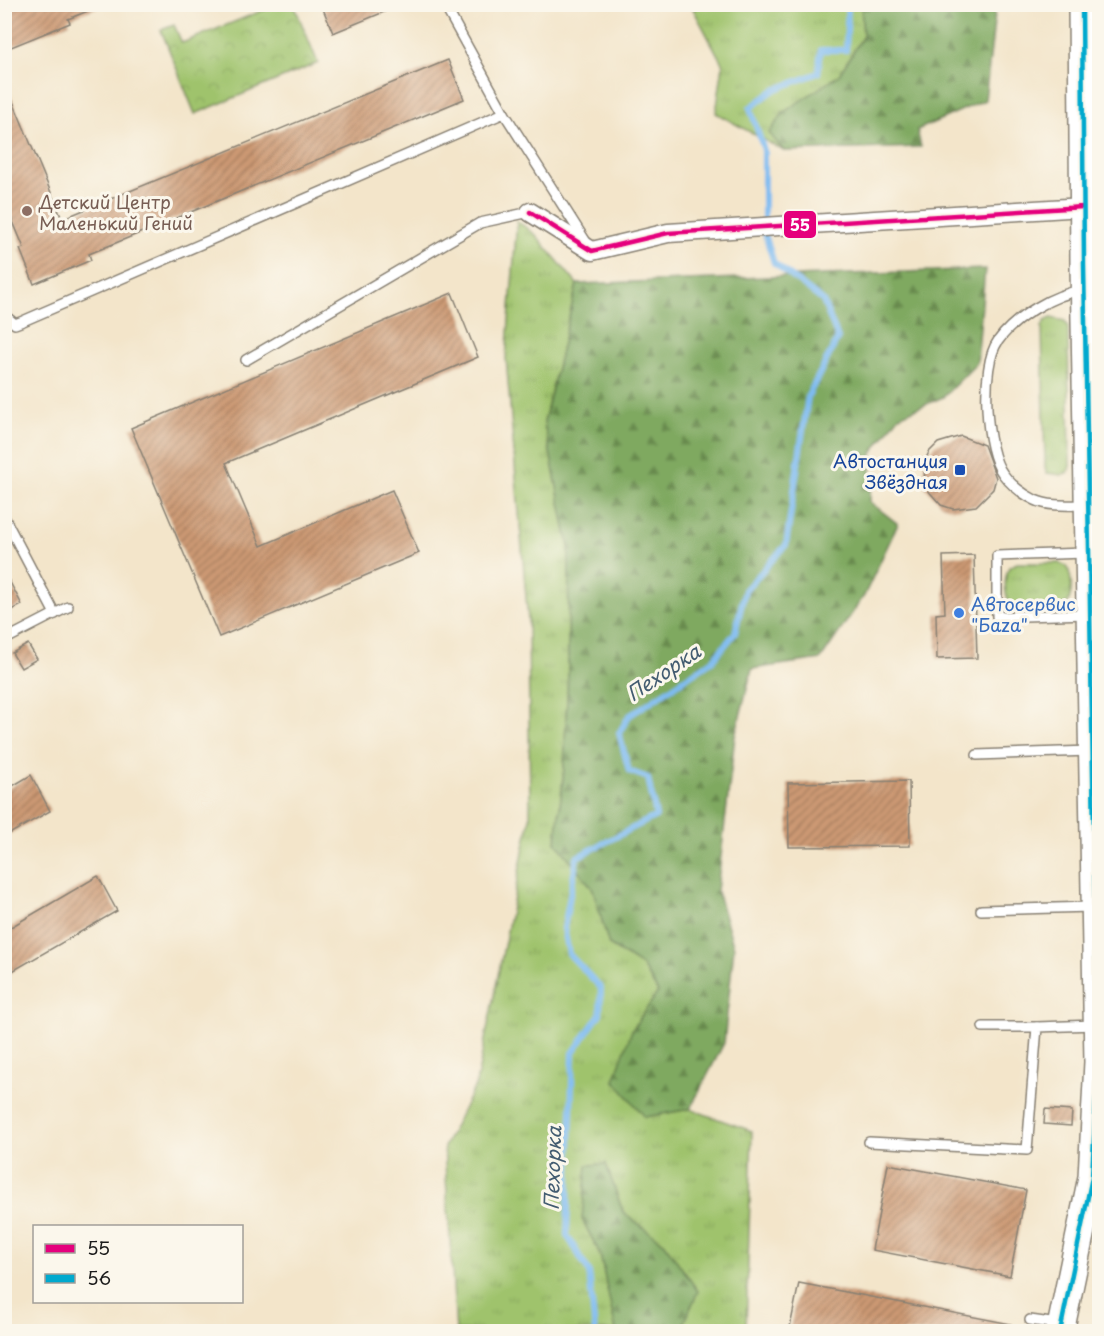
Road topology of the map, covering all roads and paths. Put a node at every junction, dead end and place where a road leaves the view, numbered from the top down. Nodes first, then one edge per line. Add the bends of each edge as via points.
1 (444, 4) edge
2 (1082, 4) edge
3 (504, 113) junction
4 (1083, 207) junction
5 (530, 212) joint
6 (592, 251) junction
7 (1084, 290) junction
8 (4, 315) edge
9 (246, 360) dead end
10 (1093, 390) edge
11 (1088, 505) junction
12 (5, 518) edge
13 (1089, 552) junction
14 (68, 608) dead end
15 (55, 614) junction
16 (1090, 614) junction
17 (4, 640) edge
18 (1093, 751) junction
19 (977, 755) dead end
20 (1097, 816) edge
21 (1096, 907) junction
22 (981, 910) dead end
23 (1098, 971) edge
24 (1098, 1025) junction
25 (983, 1027) dead end
26 (1037, 1027) junction
27 (869, 1142) dead end
28 (1030, 1320) dead end
29 (1061, 1328) edge

1 - 3 lane
2 - 4 main road via 1087,134
3 - 6 lane
3 - 8 lane via 23,321 15,324
4 - 6 street via 668,233
4 - 7 main road
5 - 6 street
5 - 9 lane via 480,223
7 - 10 main road
7 - 11 lane via 1040,304 1019,322 997,342 987,378 989,444 1002,473 1018,490 1037,501
10 - 11 main road
11 - 13 main road
12 - 15 lane
13 - 16 main road
13 - 16 lane via 997,556 997,617
14 - 15 lane
15 - 17 lane
16 - 18 main road
18 - 19 lane
18 - 20 main road
20 - 21 main road
21 - 22 lane
21 - 23 main road
23 - 24 main road
24 - 26 lane
24 - 29 main road via 1092,1177
25 - 26 lane
26 - 27 lane via 1027,1150
28 - 29 lane

